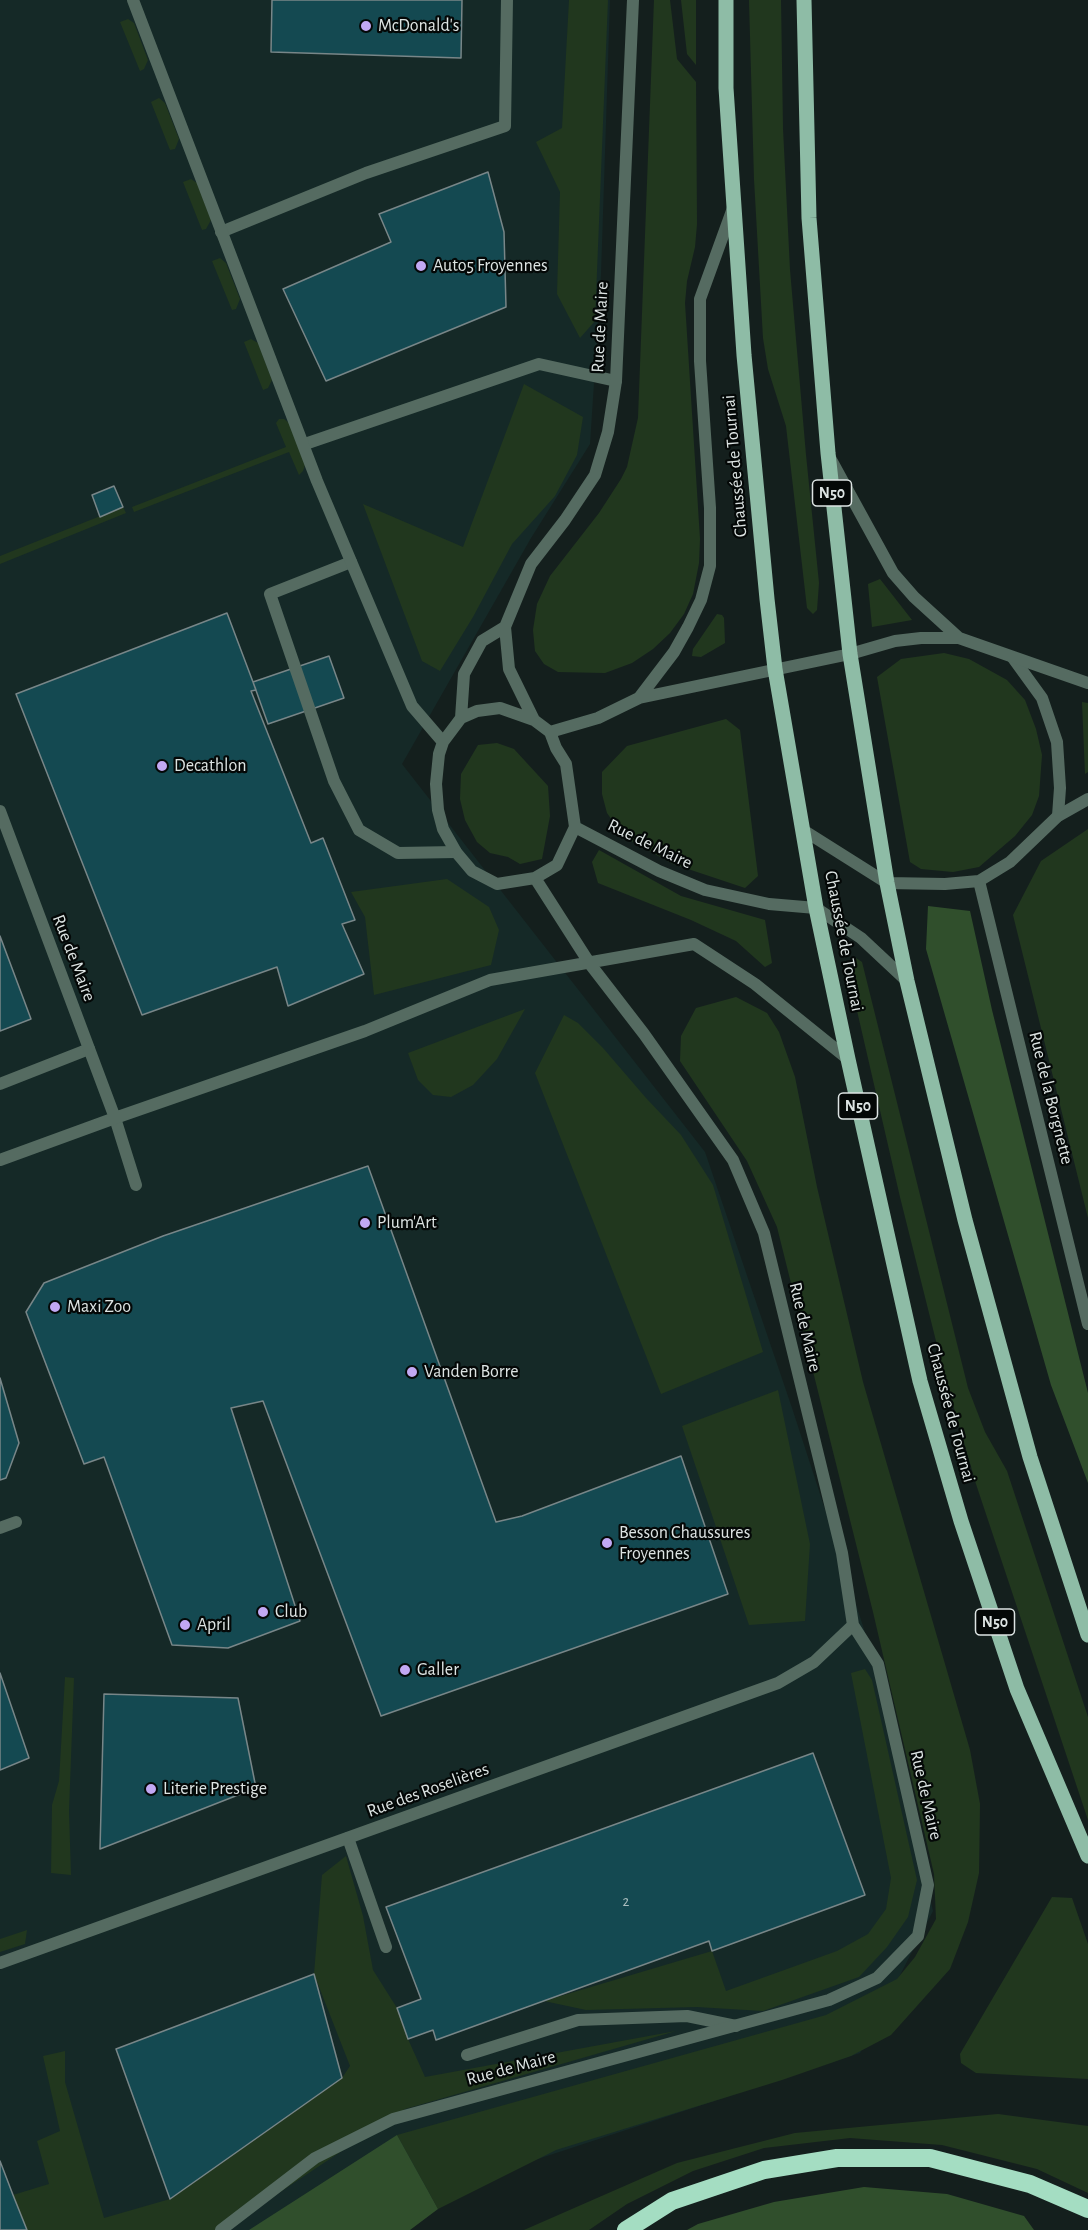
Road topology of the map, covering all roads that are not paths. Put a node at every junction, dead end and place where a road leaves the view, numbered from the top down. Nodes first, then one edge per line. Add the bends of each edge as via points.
1 (134, 0) edge
2 (507, 0) edge
3 (633, 0) edge
4 (726, 0) edge
5 (804, 0) edge
6 (734, 204) junction
7 (221, 232) junction
8 (616, 381) junction
9 (305, 444) junction
10 (828, 453) junction
11 (351, 562) junction
12 (504, 627) junction
13 (959, 638) junction
14 (850, 654) junction
15 (1013, 658) junction
16 (775, 669) junction
17 (1088, 682) edge
18 (639, 698) junction
19 (461, 718) junction
20 (534, 720) junction
21 (550, 732) junction
22 (443, 742) junction
23 (1088, 799) edge
24 (0, 814) edge
25 (1058, 816) junction
26 (575, 827) junction
27 (803, 830) junction
28 (456, 852) junction
29 (535, 878) junction
30 (979, 881) junction
31 (887, 883) junction
32 (816, 908) junction
33 (590, 964) junction
34 (907, 981) junction
35 (89, 1049) junction
36 (848, 1059) junction
37 (0, 1084) edge
38 (115, 1118) junction
39 (0, 1160) edge
40 (136, 1185) dead end
41 (1088, 1324) edge
42 (16, 1522) dead end
43 (0, 1528) edge
44 (853, 1625) junction
45 (1088, 1635) edge
46 (348, 1838) junction
47 (1088, 1856) edge
48 (386, 1947) dead end
49 (0, 1963) edge
50 (736, 2026) junction
51 (466, 2055) dead end
52 (1088, 2209) edge
53 (221, 2230) edge
54 (626, 2230) edge

1 - 7 street
2 - 7 street via 505,126 366,173
3 - 8 street, Rue de Maire
4 - 6 main road, Chaussée de Tournai / N50 via 726,88
5 - 10 main road, N50 via 809,218
6 - 16 main road, Chaussée de Tournai / N50 via 744,355
6 - 18 street via 700,299 710,566 701,600 688,627
7 - 9 street
8 - 9 street via 539,364
8 - 12 street, Rue de Maire via 608,432 595,475 531,564
9 - 11 street
10 - 13 street via 893,573
10 - 14 main road, N50
11 - 22 street via 412,706
11 - 28 street via 270,594 334,781 359,830 398,853
12 - 19 street via 482,641 464,674
12 - 20 street, Rue de Maire via 509,669
13 - 14 street via 896,641
13 - 15 street
14 - 16 street
14 - 31 main road, N50
15 - 17 street
15 - 25 street via 1042,698 1057,742
16 - 18 street
16 - 27 main road, Chaussée de Tournai / N50
18 - 21 street via 598,718
19 - 20 street via 500,708
19 - 22 street
20 - 21 street
21 - 26 street via 566,764
22 - 28 street via 436,784 438,810
23 - 25 street
24 - 35 street, Rue de Maire
25 - 30 street via 1010,862
26 - 29 street via 557,865
26 - 32 street, Rue de Maire via 705,890 769,904
27 - 31 street
27 - 32 main road, Chaussée de Tournai / N50
28 - 29 street via 471,871 497,884
29 - 33 street, Rue de Maire
30 - 31 street
30 - 41 street, Rue de la Borgnette
31 - 34 main road, N50
32 - 34 street via 861,938
32 - 36 main road, Chaussée de Tournai / N50
33 - 36 street via 694,944 755,984
33 - 38 street via 490,980 365,1031
33 - 44 street, Rue de Maire via 733,1160 764,1233 842,1553
34 - 45 main road, N50 via 965,1220 1027,1446
35 - 37 street
35 - 38 street, Rue de Maire
36 - 47 main road, Chaussée de Tournai / N50 via 920,1381 962,1521 1017,1689
38 - 39 street
38 - 40 street, Rue de Maire
42 - 43 street
44 - 46 street, Rue des Roselières via 814,1662 778,1683
44 - 50 street, Rue de Maire via 878,1664 928,1885 918,1935 877,1978 829,2001
46 - 48 street
46 - 49 street, Rue des Roselières
50 - 51 street via 687,2016 579,2020
50 - 53 street, Rue de Maire via 393,2119 315,2158
52 - 54 highway via 1030,2184 930,2158 837,2158 764,2170 672,2200

